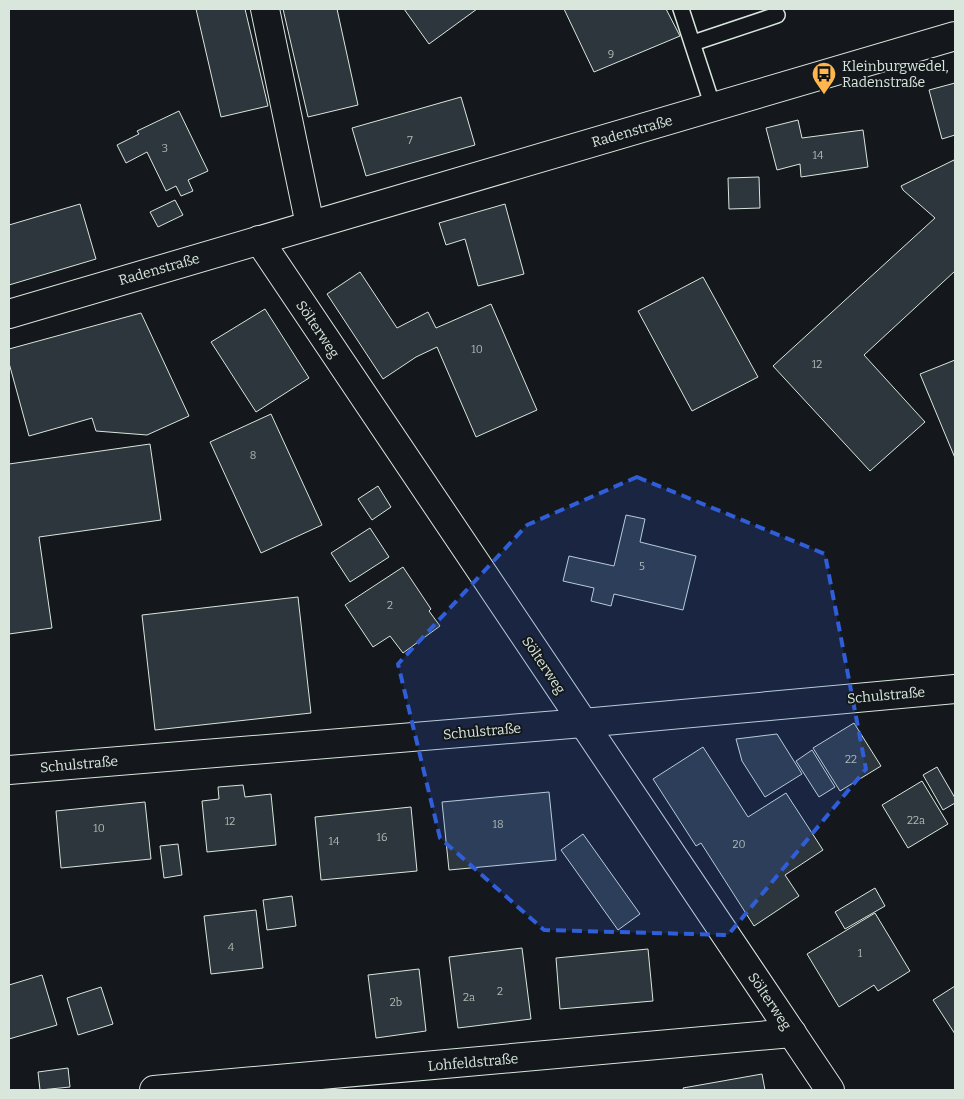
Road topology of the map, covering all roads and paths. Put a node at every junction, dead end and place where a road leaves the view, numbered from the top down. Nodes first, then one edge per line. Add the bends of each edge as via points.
1 (265, 9) edge
2 (681, 9) edge
3 (777, 15) dead end
4 (955, 36) edge
5 (693, 42) junction
6 (713, 107) junction
7 (310, 225) junction
8 (259, 240) junction
9 (9, 314) edge
10 (955, 689) edge
11 (583, 723) junction
12 (9, 770) edge
13 (792, 1034) junction
14 (154, 1090) edge
15 (830, 1090) edge

1 - 7 street
2 - 5 lane
3 - 5 lane
4 - 6 street, Radenstraße
5 - 6 lane
6 - 7 street, Radenstraße
7 - 8 street, Radenstraße
8 - 9 street, Radenstraße
8 - 11 street, Sölterweg
10 - 11 street, Schulstraße
11 - 12 street, Schulstraße
11 - 13 street, Sölterweg
13 - 14 street, Lohfeldstraße
13 - 15 street, Sölterweg

